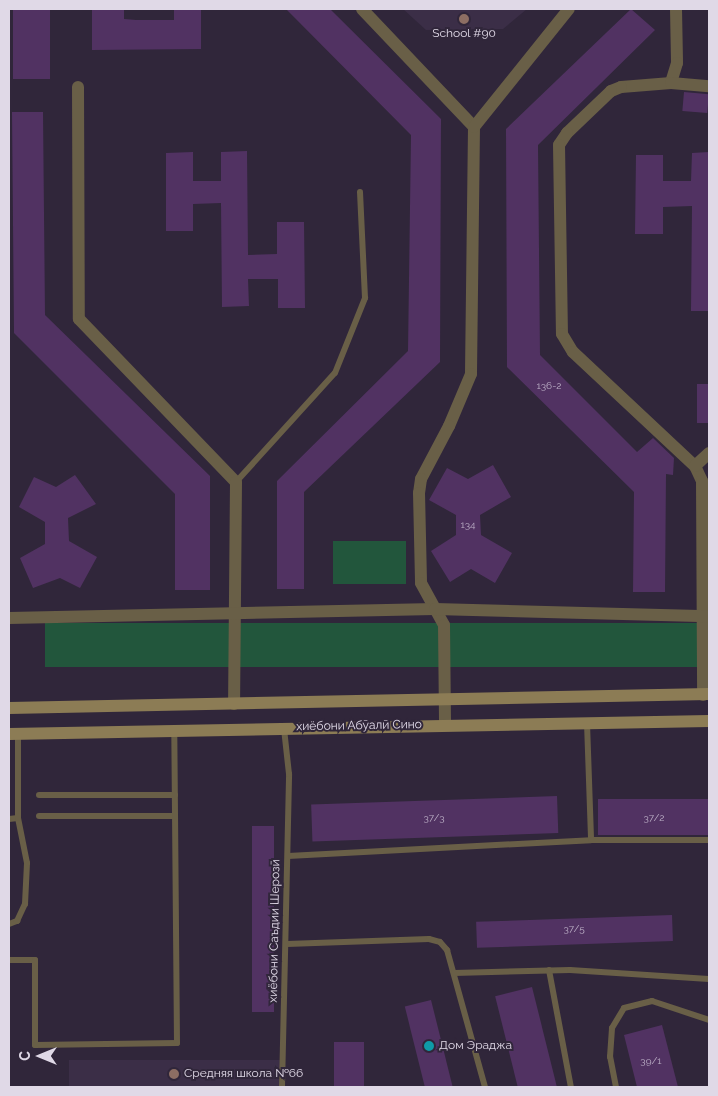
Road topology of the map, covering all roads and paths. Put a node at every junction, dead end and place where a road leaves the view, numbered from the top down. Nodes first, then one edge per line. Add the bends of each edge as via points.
1 (362, 9) edge
2 (569, 9) edge
3 (676, 9) edge
4 (671, 83) junction
5 (709, 86) edge
6 (78, 87) dead end
7 (474, 126) junction
8 (360, 192) dead end
9 (709, 453) edge
10 (694, 466) junction
11 (236, 482) junction
12 (435, 609) junction
13 (235, 614) junction
14 (706, 616) edge
15 (9, 618) edge
16 (706, 695) edge
17 (444, 700) junction
18 (234, 704) junction
19 (9, 708) edge
20 (709, 721) edge
21 (587, 723) junction
22 (444, 725) junction
23 (284, 727) junction
24 (174, 730) junction
25 (13, 734) edge
26 (39, 795) dead end
27 (175, 795) junction
28 (39, 816) dead end
29 (175, 816) junction
30 (18, 818) junction
31 (9, 819) edge
32 (591, 840) junction
33 (709, 840) edge
34 (288, 856) junction
35 (9, 924) edge
36 (287, 944) junction
37 (9, 960) edge
38 (549, 970) junction
39 (454, 973) junction
40 (709, 979) edge
41 (709, 1020) edge
42 (282, 1087) edge
43 (485, 1087) edge
44 (571, 1087) edge
45 (616, 1087) edge

1 - 7 street
2 - 7 street
3 - 4 street via 677,63
4 - 5 street
4 - 10 street via 621,87 611,91 567,133 559,145 562,334 573,352
6 - 11 street via 79,319
7 - 12 street via 471,374 422,479 419,493 421,583
8 - 11 lane via 365,298 335,373
9 - 10 street
10 - 14 street via 702,481 704,498
11 - 13 street
12 - 13 street
12 - 14 street
12 - 17 street via 444,624
13 - 15 street
13 - 18 street
14 - 16 street
16 - 17 main road, хиёбони Абӯалӣ Сино
17 - 18 main road, хиёбони Абӯалӣ Сино
17 - 22 street
18 - 19 main road, хиёбони Абӯалӣ Сино
20 - 21 main road, хиёбони Абӯалӣ Сино
21 - 22 main road, хиёбони Абӯалӣ Сино
21 - 32 lane
22 - 23 main road, хиёбони Абӯалӣ Сино
23 - 24 main road, хиёбони Абӯалӣ Сино
23 - 34 lane, хиёбони Саъдии Шерозӣ via 289,774
24 - 25 main road, хиёбони Абӯалӣ Сино
24 - 27 lane
25 - 30 lane
26 - 27 lane
27 - 29 lane
28 - 29 lane
29 - 37 lane via 177,1043 34,1045 35,960
30 - 31 lane
30 - 35 lane via 27,863 25,904 17,921
32 - 33 lane
32 - 34 lane
34 - 36 lane, хиёбони Саъдии Шерозӣ
36 - 39 lane via 429,939 440,942 447,950
36 - 42 lane, хиёбони Саъдии Шерозӣ
38 - 39 lane
38 - 40 lane
38 - 44 lane
39 - 43 lane
41 - 45 lane via 652,1001 624,1008 612,1028 610,1057

